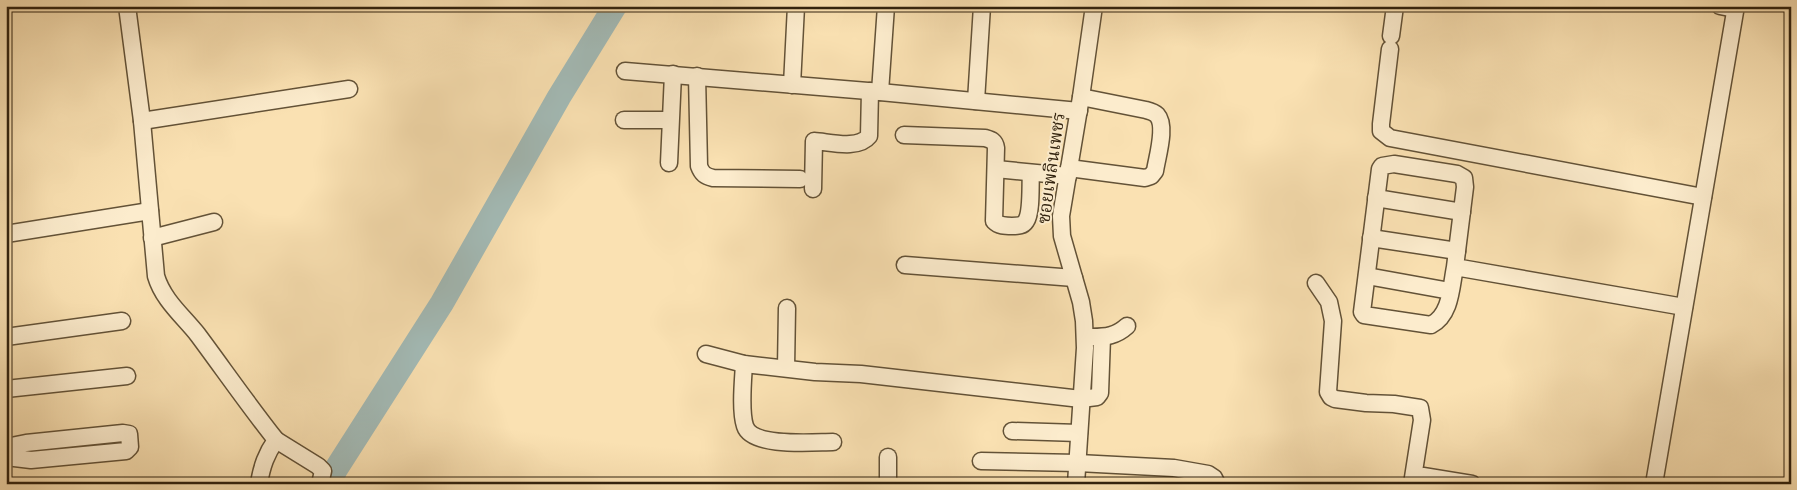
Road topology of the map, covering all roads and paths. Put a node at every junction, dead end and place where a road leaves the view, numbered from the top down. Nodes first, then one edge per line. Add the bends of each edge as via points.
1 (127, 6) edge
2 (796, 6) edge
3 (886, 6) edge
4 (982, 6) edge
5 (1094, 6) edge
6 (1396, 6) edge
7 (1730, 7) edge
8 (625, 71) dead end
9 (673, 74) junction
10 (697, 76) junction
11 (792, 85) junction
12 (349, 89) dead end
13 (875, 91) junction
14 (976, 102) junction
15 (1080, 104) junction
16 (624, 120) dead end
17 (670, 120) junction
18 (142, 121) junction
19 (904, 135) dead end
20 (669, 163) dead end
21 (996, 169) junction
22 (1069, 172) junction
23 (1031, 173) junction
24 (800, 179) dead end
25 (813, 189) dead end
26 (1703, 197) junction
27 (1376, 198) junction
28 (150, 211) junction
29 (1462, 212) junction
30 (214, 222) dead end
31 (6, 234) edge
32 (152, 238) junction
33 (1371, 238) junction
34 (1456, 259) junction
35 (905, 265) dead end
36 (1367, 276) junction
37 (1074, 278) junction
38 (1316, 283) dead end
39 (1450, 291) junction
40 (1684, 307) junction
41 (787, 308) dead end
42 (122, 322) dead end
43 (1127, 326) dead end
44 (6, 336) edge
45 (1102, 337) junction
46 (1085, 338) junction
47 (706, 354) dead end
48 (744, 364) junction
49 (786, 368) junction
50 (126, 376) dead end
51 (6, 389) edge
52 (1081, 399) junction
53 (1012, 431) dead end
54 (1079, 433) junction
55 (276, 440) junction
56 (833, 442) dead end
57 (6, 447) edge
58 (6, 457) edge
59 (888, 457) dead end
60 (981, 461) dead end
61 (1078, 463) junction
62 (1418, 480) edge
63 (259, 483) edge
64 (320, 484) edge
65 (888, 484) edge
66 (1076, 484) edge
67 (1217, 484) edge
68 (1472, 484) edge
69 (1654, 484) edge

1 - 18 street
2 - 11 street
3 - 13 street
4 - 14 street
5 - 15 street, ซอยเพลินเพชร
6 - 26 street via 1381,124 1381,132 1390,138
7 - 26 street
8 - 9 street
9 - 10 street
9 - 17 street
10 - 11 street
10 - 24 street via 699,166 702,173 713,178
11 - 13 street
12 - 18 street
13 - 14 street
13 - 25 street via 869,136 865,141 857,144 814,141
14 - 15 street
15 - 22 street, ซอยเพลินเพชร
15 - 22 street via 1156,113 1162,130 1155,171 1151,176
16 - 17 street
17 - 20 street
18 - 28 street
19 - 21 street via 992,140 996,144
21 - 23 street
21 - 23 street via 994,221 1005,226 1020,226 1026,222
22 - 23 street
22 - 37 street, ซอยเพลินเพชร via 1061,216 1062,236
26 - 40 street
27 - 29 street
27 - 29 street via 1380,170 1385,164 1457,174 1464,178
27 - 33 street
28 - 31 street
28 - 32 street
29 - 34 street
30 - 32 street
32 - 55 street via 160,288
33 - 34 street
33 - 36 street
34 - 39 street
34 - 40 street
35 - 37 street
36 - 39 street
36 - 39 street via 1362,312 1366,316 1431,325 1443,315
37 - 46 street, ซอยเพลินเพชร via 1081,302
38 - 62 street via 1329,302 1333,321 1328,392 1335,399 1420,408
40 - 69 street
41 - 49 street
42 - 44 street
43 - 45 street via 1116,334
45 - 46 street
45 - 52 street via 1100,393 1096,397
46 - 52 street, ซอยเพลินเพชร
47 - 48 street
48 - 49 street
48 - 56 street via 743,416 749,432 766,441
49 - 52 street
50 - 51 street
52 - 54 street, ซอยเพลินเพชร
53 - 54 street
54 - 61 street, ซอยเพลินเพชร
55 - 63 street via 263,463
55 - 64 street via 318,466 323,471
57 - 58 street via 123,433 129,434 131,442 126,451 31,460
59 - 65 street
60 - 61 street
61 - 66 street, ซอยเพลินเพชร
61 - 67 street via 1191,470 1208,474
62 - 68 street

